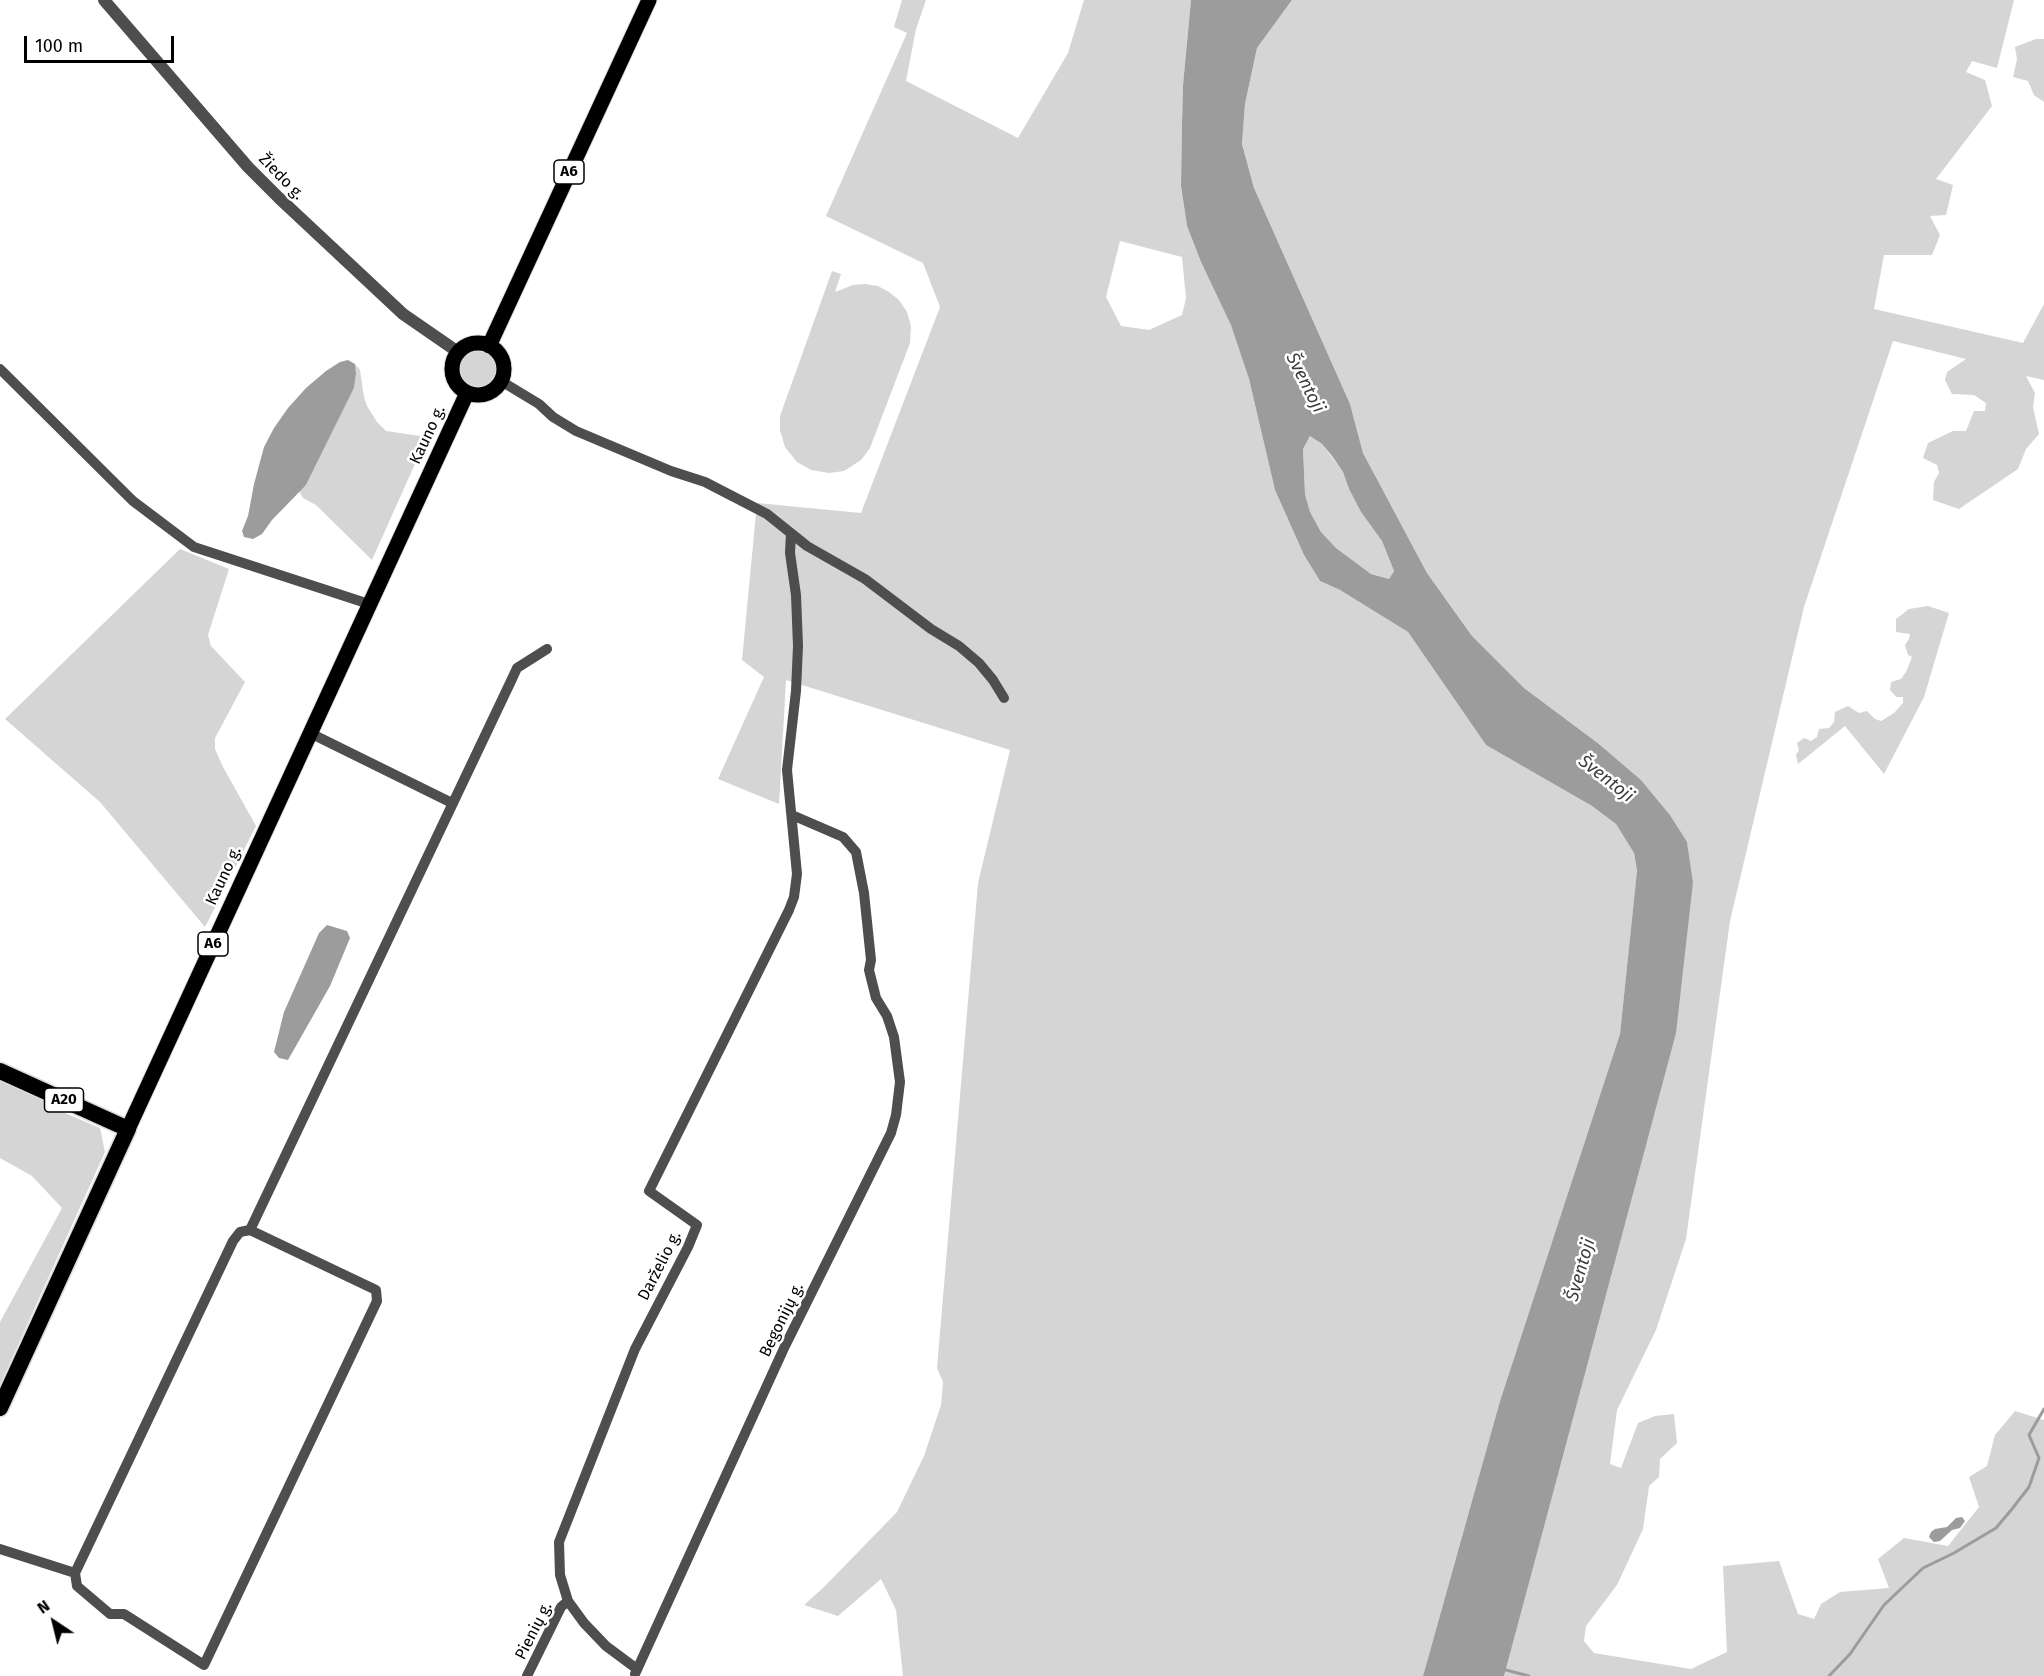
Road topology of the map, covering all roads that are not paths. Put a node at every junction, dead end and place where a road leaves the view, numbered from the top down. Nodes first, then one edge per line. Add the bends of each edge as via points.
1 (104, 0) edge
2 (649, 0) edge
3 (489, 345) junction
4 (458, 352) junction
5 (0, 369) edge
6 (501, 381) junction
7 (467, 393) junction
8 (791, 533) junction
9 (369, 604) junction
10 (547, 649) dead end
11 (1004, 698) dead end
12 (310, 733) junction
13 (452, 803) junction
14 (792, 815) junction
15 (0, 1071) edge
16 (128, 1129) junction
17 (250, 1230) junction
18 (0, 1408) edge
19 (0, 1549) edge
20 (75, 1573) junction
21 (568, 1602) junction
22 (635, 1673) edge
23 (527, 1676) edge

1 - 4 street, Žiedo g. via 279,198 403,314
2 - 3 main road, A6
3 - 4 main road via 472,344
3 - 6 main road via 502,358
4 - 7 main road via 453,375
5 - 9 street via 133,501 194,548
6 - 7 main road via 489,393
6 - 8 street via 576,431 705,482 767,513
7 - 9 main road, Kauno g. / A6
8 - 11 street via 960,646 979,663
8 - 14 street via 789,553 798,646 787,770
9 - 12 main road, Kauno g. / A6
10 - 13 street via 517,668
12 - 13 street
12 - 16 main road, Kauno g. / A6
13 - 17 street
14 - 21 street, Darželio g. via 797,874 789,910 649,1191 697,1225 635,1349 559,1542 560,1575
14 - 22 street, Begonijų g. via 843,837 856,852 864,893 869,970 896,1048 900,1082 896,1115 891,1133 785,1346
15 - 16 highway, A20
16 - 18 highway, Kauno g. / A6
17 - 20 street via 240,1232 233,1241
17 - 20 street via 376,1290 377,1301 204,1665 124,1614 110,1614 77,1586
19 - 20 street
21 - 22 street, Darželio g.
21 - 23 street, Pienių g. via 561,1607

